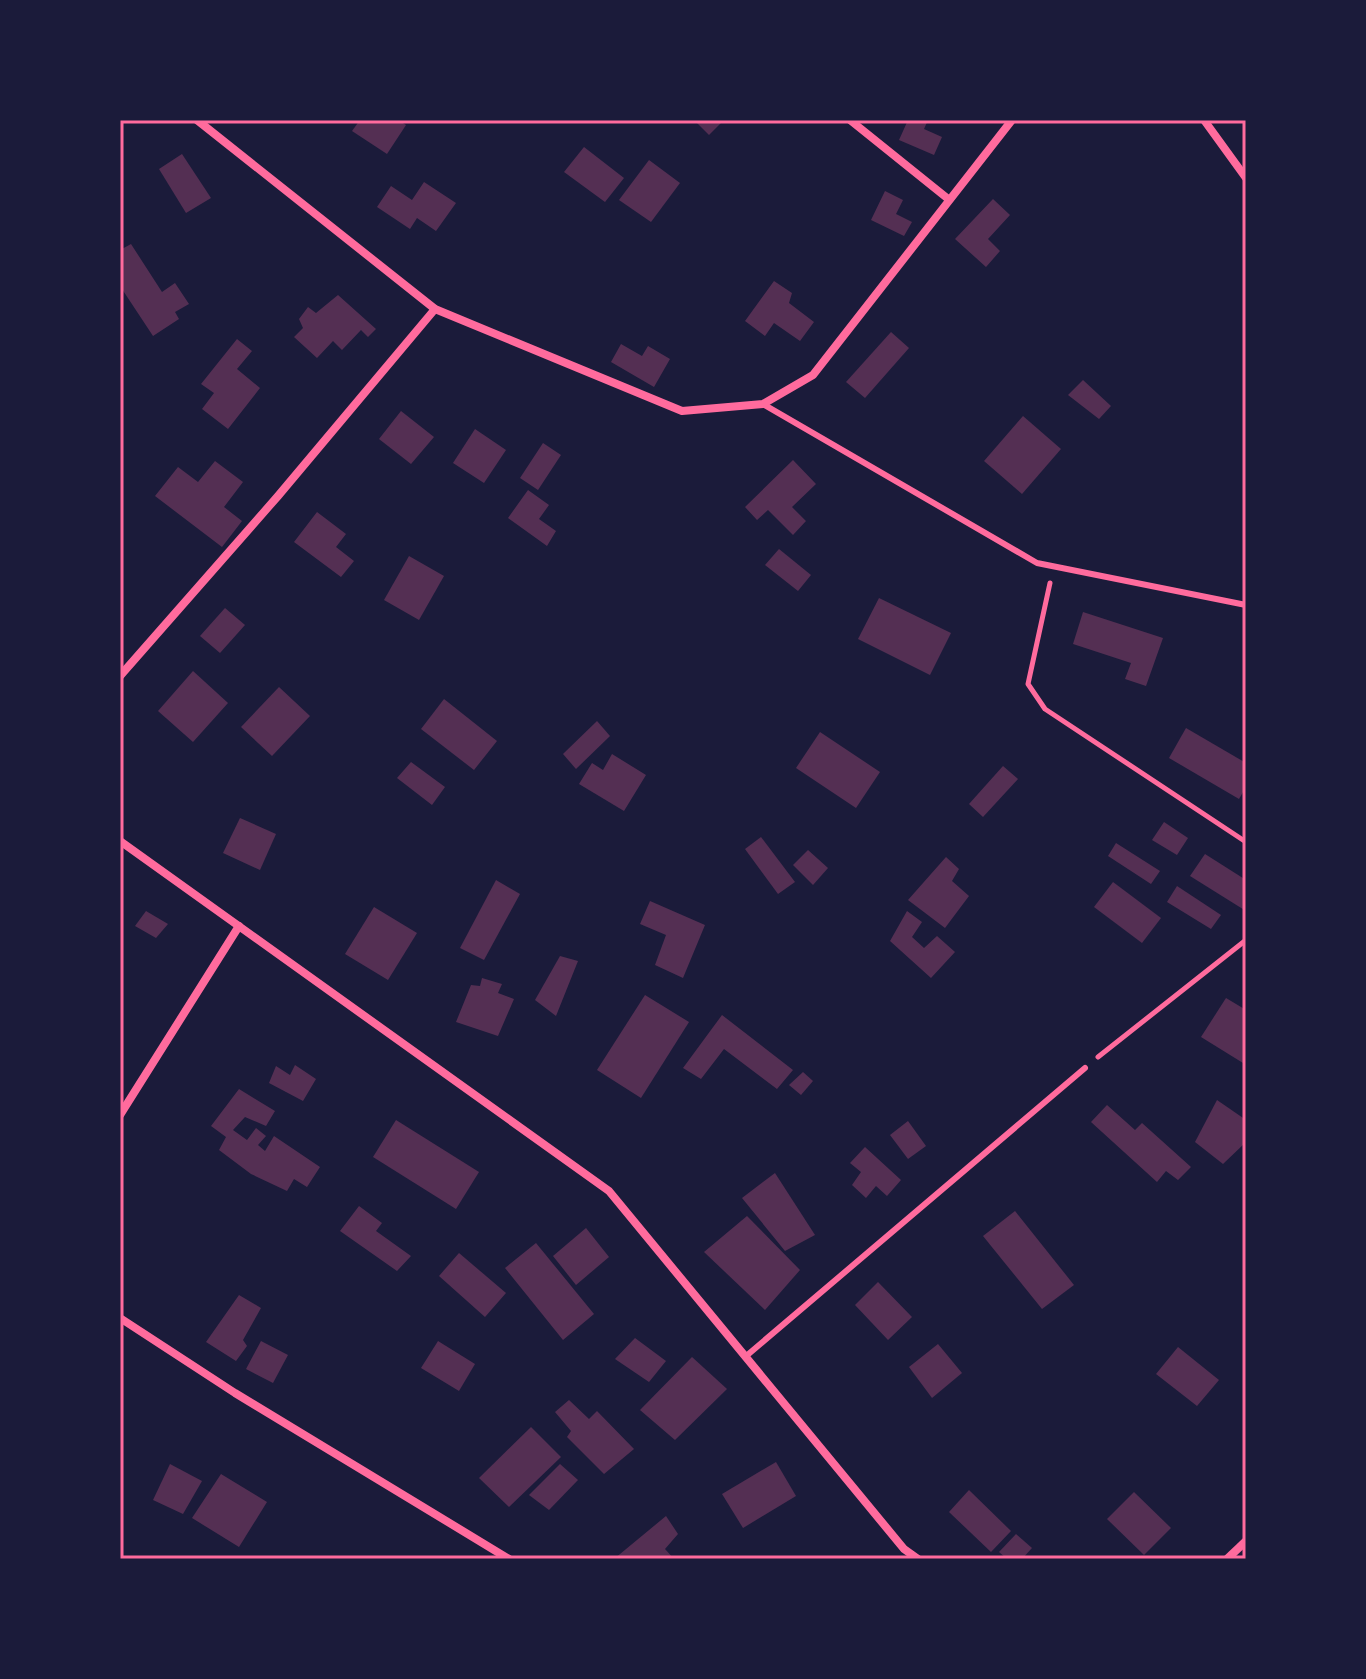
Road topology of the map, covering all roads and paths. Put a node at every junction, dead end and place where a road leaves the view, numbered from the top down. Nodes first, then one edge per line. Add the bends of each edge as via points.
1 (197, 120) edge
2 (850, 120) edge
3 (1012, 120) edge
4 (1204, 120) edge
5 (1246, 178) edge
6 (947, 198) junction
7 (435, 309) junction
8 (763, 404) junction
9 (1056, 567) junction
10 (1246, 605) edge
11 (120, 676) edge
12 (120, 841) edge
13 (1246, 842) edge
14 (239, 926) junction
15 (1246, 940) edge
16 (1085, 1068) joint
17 (120, 1115) edge
18 (120, 1318) edge
19 (745, 1357) junction
20 (1246, 1541) edge
21 (509, 1559) edge
22 (918, 1559) edge
23 (1227, 1559) edge

1 - 7 street
2 - 6 street
3 - 6 street
4 - 5 street
6 - 8 street via 813,375
7 - 8 street via 682,411
7 - 11 street
8 - 9 lane via 1037,563
9 - 10 lane
9 - 13 path via 1028,684 1045,709
12 - 14 street
14 - 17 street
14 - 19 street via 609,1191
15 - 16 path
16 - 19 lane
18 - 21 street
19 - 22 street via 904,1549
20 - 23 street

